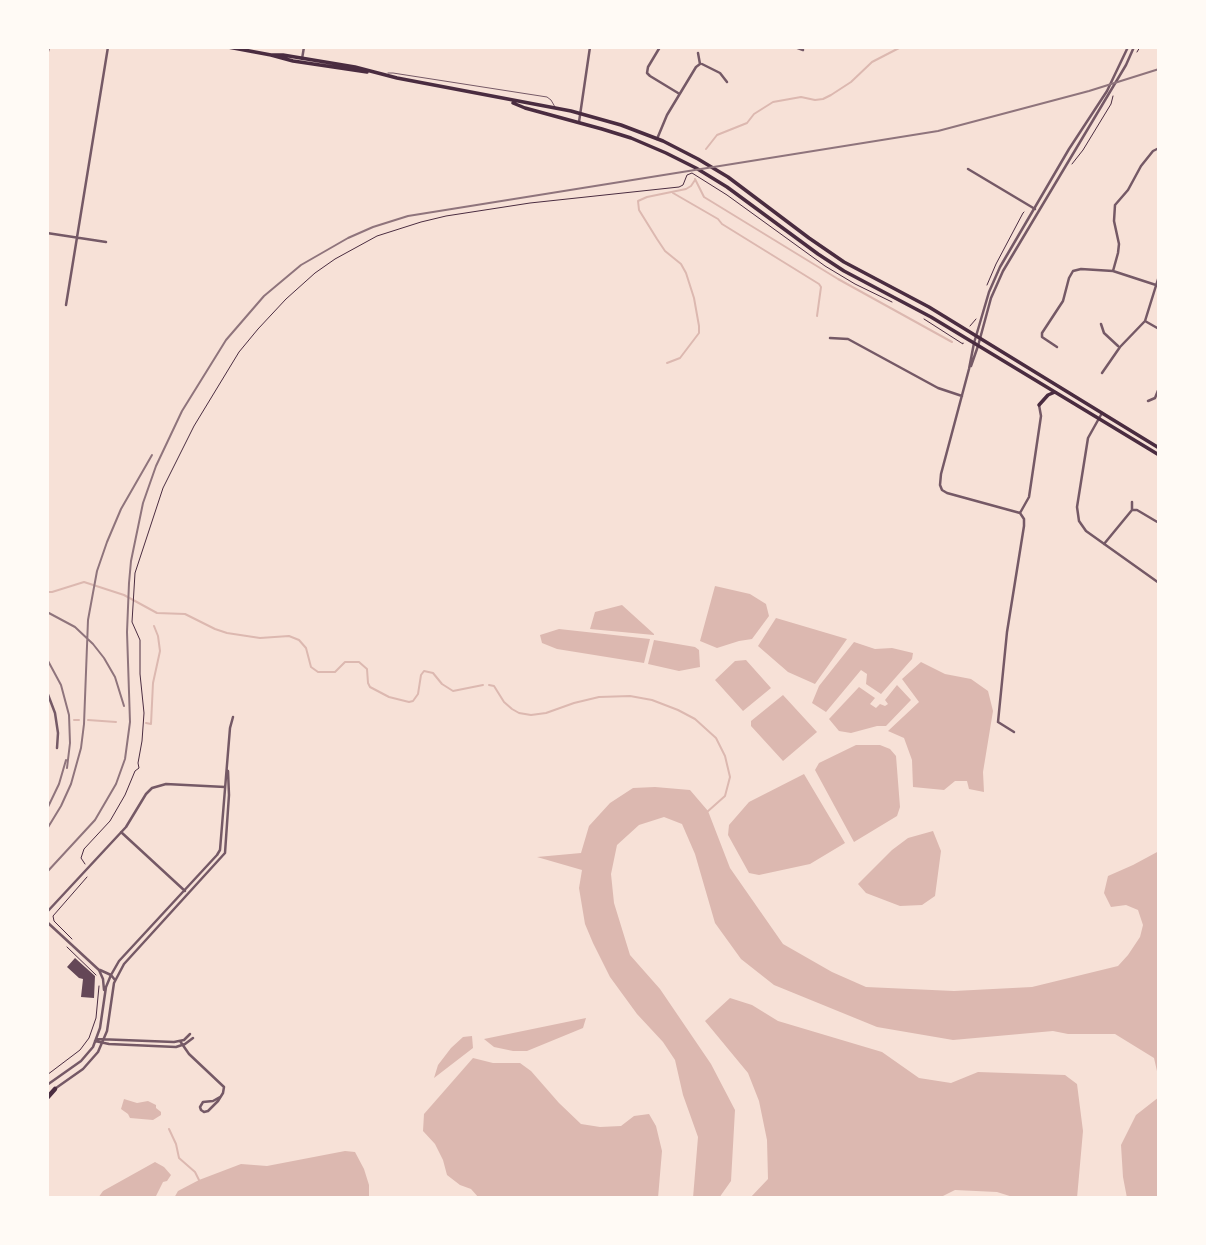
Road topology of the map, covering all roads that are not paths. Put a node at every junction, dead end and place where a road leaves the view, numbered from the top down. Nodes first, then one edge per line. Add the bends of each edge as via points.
1 (48, 47) edge
2 (108, 47) edge
3 (228, 47) edge
4 (304, 47) edge
5 (590, 47) edge
6 (660, 47) edge
7 (795, 47) edge
8 (1128, 47) edge
9 (1134, 47) edge
10 (803, 50) dead end
11 (698, 54) dead end
12 (47, 55) edge
13 (302, 60) junction
14 (700, 64) junction
15 (383, 75) junction
16 (727, 82) dead end
17 (680, 94) junction
18 (508, 100) junction
19 (556, 108) junction
20 (580, 113) junction
21 (579, 122) junction
22 (657, 139) junction
23 (1159, 148) edge
24 (968, 169) dead end
25 (1036, 210) junction
26 (47, 233) edge
27 (78, 238) junction
28 (106, 242) dead end
29 (1113, 271) junction
30 (1159, 276) edge
31 (1156, 285) junction
32 (66, 305) dead end
33 (1146, 321) junction
34 (1101, 324) dead end
35 (1159, 329) edge
36 (978, 337) junction
37 (830, 338) dead end
38 (976, 344) junction
39 (1057, 347) dead end
40 (1120, 347) junction
41 (1102, 373) dead end
42 (1159, 388) edge
43 (1055, 392) junction
44 (962, 396) junction
45 (1148, 401) dead end
46 (1039, 405) joint
47 (1100, 416) junction
48 (1159, 448) edge
49 (1159, 455) edge
50 (1132, 502) dead end
51 (1132, 510) junction
52 (1020, 513) junction
53 (1159, 523) edge
54 (1104, 544) junction
55 (1159, 583) edge
56 (47, 692) edge
57 (52, 705) junction
58 (47, 706) edge
59 (233, 717) dead end
60 (1014, 732) dead end
61 (57, 748) dead end
62 (227, 787) junction
63 (121, 832) junction
64 (186, 892) junction
65 (47, 912) edge
66 (47, 922) edge
67 (99, 970) junction
68 (111, 975) junction
69 (115, 980) junction
70 (105, 992) junction
71 (96, 1040) junction
72 (104, 1041) junction
73 (180, 1041) junction
74 (182, 1046) junction
75 (47, 1085) edge
76 (55, 1089) joint
77 (47, 1096) edge
78 (220, 1097) junction

1 - 12 street
2 - 27 street
3 - 13 main road
4 - 13 street
5 - 20 street
6 - 17 street via 647,73
7 - 10 street
8 - 25 street
9 - 25 street
11 - 14 street
13 - 15 main road
14 - 16 street via 720,73
14 - 17 street
15 - 18 main road
15 - 19 lane via 544,97
17 - 22 street
18 - 19 main road
18 - 21 main road
19 - 20 main road
20 - 21 street
20 - 22 main road
21 - 38 main road via 631,138 696,168 830,262
22 - 36 main road via 728,177 844,262
23 - 29 street via 1115,205 1119,244
24 - 25 street
25 - 36 street via 996,285
26 - 27 street
27 - 28 street
27 - 32 street
29 - 31 street
29 - 39 street via 1073,271 1063,301 1042,333
30 - 31 street
31 - 33 street
33 - 35 street
33 - 40 street
34 - 40 street
36 - 38 street
36 - 47 main road
37 - 44 street via 848,339 938,388
38 - 43 main road
38 - 44 street
40 - 41 street
42 - 45 street via 1156,398
43 - 46 main road
43 - 47 main road
44 - 52 street via 940,487 947,493
46 - 52 street via 1029,497
47 - 48 main road
47 - 49 main road
47 - 54 street via 1088,438 1077,507 1086,531
50 - 51 street
51 - 53 street
51 - 54 street
52 - 60 street via 1024,526 998,722
54 - 55 street
56 - 57 street
57 - 58 street
57 - 61 street
59 - 62 street
62 - 63 street via 155,786
62 - 64 street via 220,850
63 - 64 street
63 - 65 street
64 - 68 street
64 - 69 street via 127,959
66 - 67 street
67 - 68 street
67 - 70 street
68 - 69 street
68 - 70 street
69 - 72 street
70 - 71 street
71 - 72 street
71 - 75 street via 81,1061
72 - 73 street
72 - 74 street
72 - 76 street via 88,1065
73 - 74 street
73 - 74 street via 192,1036
74 - 78 street via 223,1085
76 - 77 highway
78 - 78 street via 208,1111 201,1110 203,1102

